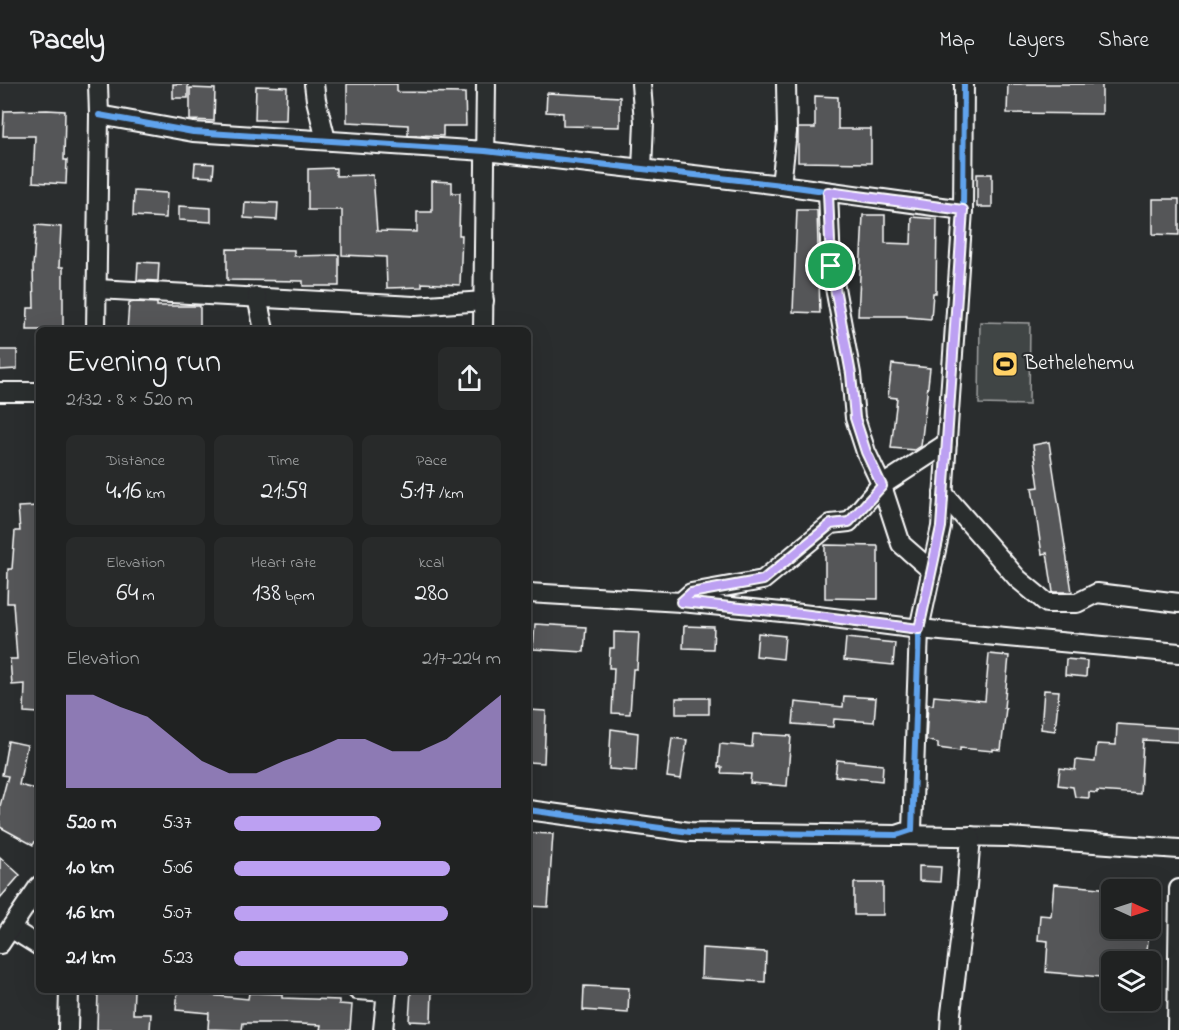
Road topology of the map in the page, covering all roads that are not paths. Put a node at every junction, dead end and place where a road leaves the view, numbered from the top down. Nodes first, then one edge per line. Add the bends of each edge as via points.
1 (98, 84) edge
2 (314, 84) edge
3 (486, 84) edge
4 (641, 84) edge
5 (786, 84) edge
6 (964, 84) edge
7 (99, 115) junction
8 (326, 140) junction
9 (485, 151) junction
10 (642, 169) junction
11 (781, 185) junction
12 (828, 192) junction
13 (963, 210) junction
14 (97, 289) junction
15 (257, 297) junction
16 (484, 301) junction
17 (96, 327) edge
18 (263, 327) edge
19 (483, 327) edge
20 (0, 392) edge
21 (36, 392) edge
22 (947, 443) junction
23 (882, 486) junction
24 (944, 493) junction
25 (932, 571) junction
26 (531, 593) edge
27 (681, 602) junction
28 (1179, 603) edge
29 (919, 629) junction
30 (1179, 653) edge
31 (531, 810) edge
32 (897, 835) junction
33 (971, 836) junction
34 (1179, 849) edge
35 (1179, 889) edge
36 (36, 891) edge
37 (12, 929) junction
38 (0, 944) edge
39 (36, 944) edge
40 (69, 993) edge
41 (387, 993) edge
42 (68, 1030) edge
43 (383, 1030) edge
44 (950, 1030) edge
45 (1177, 1030) edge

1 - 7 street
2 - 8 street
3 - 9 street
4 - 10 street
5 - 11 street via 787,132
6 - 13 street
7 - 8 street via 193,132
7 - 14 street
8 - 9 street
9 - 10 street
9 - 16 street
10 - 11 street
11 - 12 street
12 - 13 street
12 - 23 street via 831,266 855,418
13 - 22 street
14 - 15 street
14 - 17 street
15 - 16 street via 414,306
15 - 18 street
16 - 19 street
20 - 21 street
22 - 23 street
22 - 24 street
23 - 25 street via 901,544
23 - 27 street via 849,522 831,524 763,580 691,593
24 - 25 street
24 - 28 street via 1018,579 1047,603 1077,603 1097,593
25 - 29 street
26 - 27 street
27 - 29 street
29 - 30 street
29 - 32 street via 912,830
31 - 32 street via 690,832
32 - 33 street
33 - 34 street
33 - 44 street
35 - 45 street
36 - 37 street
37 - 38 street
37 - 39 street
40 - 42 street
41 - 43 street

